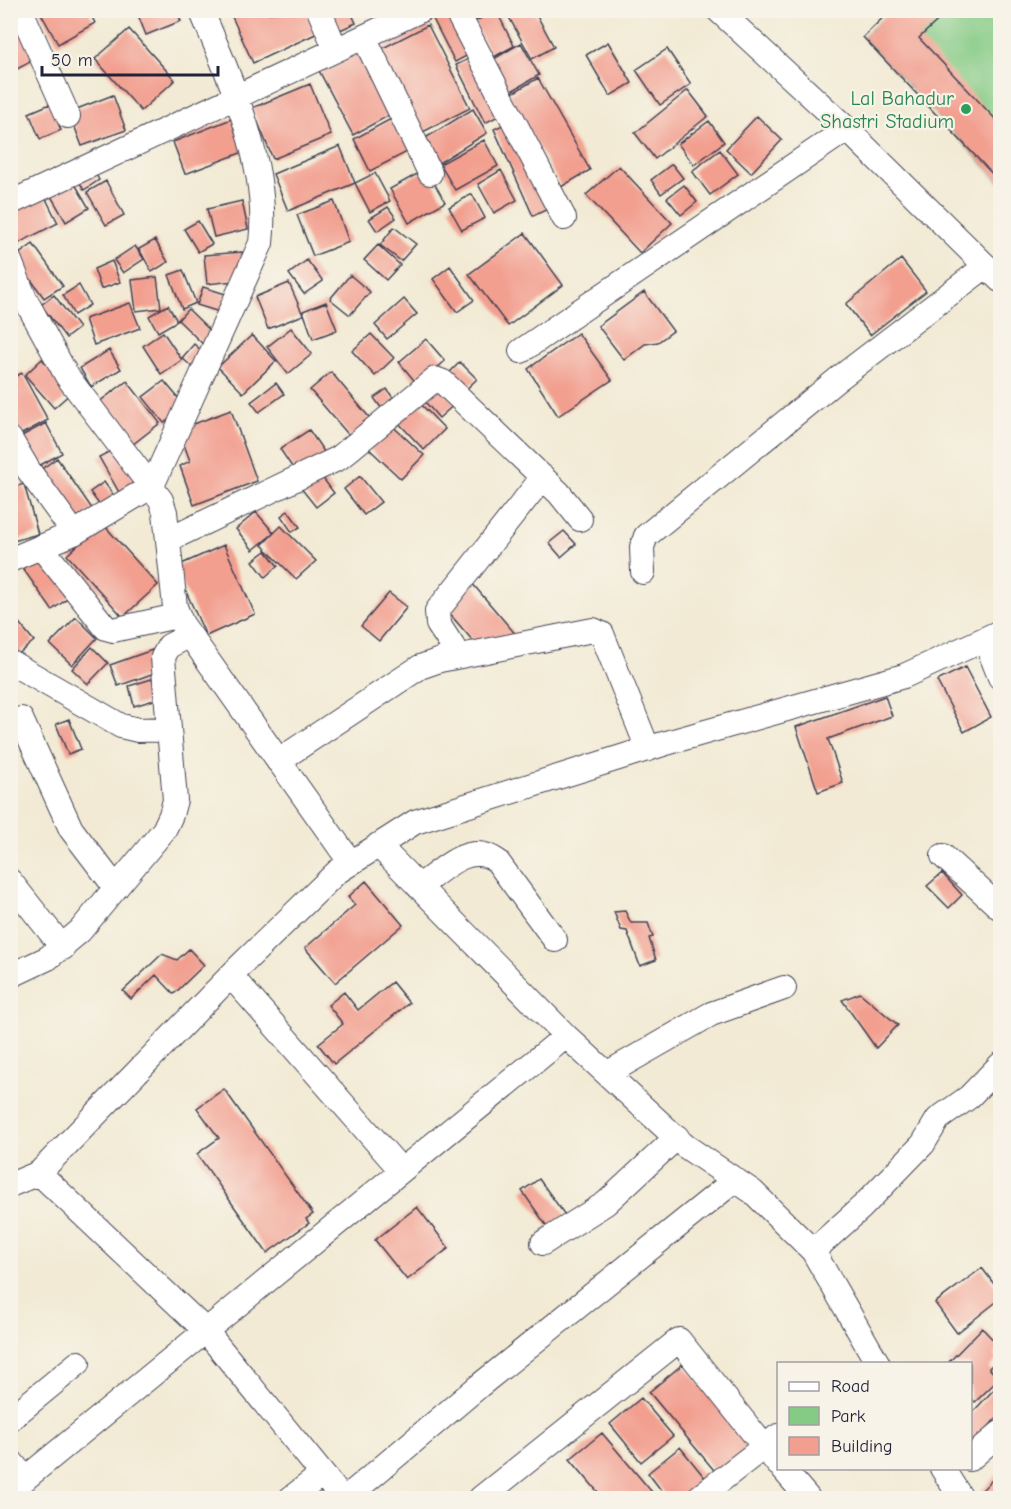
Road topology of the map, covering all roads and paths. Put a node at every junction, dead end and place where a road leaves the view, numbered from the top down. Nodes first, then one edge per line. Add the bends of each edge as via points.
1 (201, 10) edge
2 (320, 10) edge
3 (421, 10) edge
4 (456, 10) edge
5 (718, 10) edge
6 (21, 15) edge
7 (364, 37) junction
8 (336, 50) junction
9 (238, 97) junction
10 (68, 116) dead end
11 (847, 129) junction
12 (430, 173) dead end
13 (10, 203) edge
14 (564, 218) dead end
15 (10, 261) edge
16 (993, 273) edge
17 (521, 351) dead end
18 (10, 440) edge
19 (543, 477) junction
20 (152, 486) junction
21 (580, 519) dead end
22 (74, 533) junction
23 (168, 540) junction
24 (41, 547) junction
25 (10, 560) edge
26 (643, 572) dead end
27 (183, 626) junction
28 (993, 636) edge
29 (459, 656) junction
30 (10, 662) edge
31 (1000, 677) edge
32 (21, 719) dead end
33 (169, 729) junction
34 (648, 749) junction
35 (278, 761) junction
36 (378, 845) junction
37 (943, 856) dead end
38 (351, 863) junction
39 (10, 881) edge
40 (419, 887) junction
41 (116, 888) junction
42 (1000, 908) edge
43 (555, 940) dead end
44 (63, 948) junction
45 (10, 976) edge
46 (231, 976) junction
47 (784, 988) dead end
48 (566, 1036) junction
49 (1000, 1065) edge
50 (608, 1073) junction
51 (676, 1137) junction
52 (400, 1170) junction
53 (39, 1173) junction
54 (735, 1180) junction
55 (10, 1185) edge
56 (543, 1243) dead end
57 (813, 1251) junction
58 (205, 1330) junction
59 (877, 1362) edge
60 (78, 1364) dead end
61 (10, 1419) edge
62 (1000, 1433) edge
63 (774, 1449) edge
64 (972, 1458) edge
65 (784, 1470) edge
66 (321, 1475) junction
67 (15, 1477) edge
68 (291, 1498) edge
69 (344, 1498) edge
70 (481, 1498) edge
71 (698, 1498) edge
72 (808, 1498) edge

1 - 9 street
2 - 8 street
3 - 7 street
4 - 14 street
5 - 11 street
6 - 10 street
7 - 8 street
7 - 12 street
8 - 9 street
9 - 13 street
9 - 20 street via 262,196 261,243
11 - 16 street
11 - 17 street
15 - 20 street via 25,299 67,376
16 - 26 street via 838,379 646,537 642,547
18 - 22 street
19 - 21 street
19 - 23 street via 443,382 435,379 339,458
19 - 29 street via 437,611 438,624
20 - 22 street
20 - 23 street via 165,512
22 - 24 street
23 - 27 street
24 - 25 street
24 - 27 street via 106,628
27 - 33 street via 164,657
27 - 35 street
28 - 31 street
28 - 34 street via 904,676
29 - 34 street via 598,631
29 - 35 street via 420,667
30 - 33 street via 121,726
32 - 41 street via 71,829
33 - 41 street via 175,800 171,814 164,830
34 - 36 street via 415,822
35 - 38 street
36 - 38 street
36 - 40 street
37 - 42 street
38 - 46 street via 337,872
39 - 44 street
40 - 43 street via 456,859 486,855 497,861
40 - 48 street
41 - 44 street
44 - 45 street
46 - 52 street
46 - 53 street
47 - 50 street via 711,1014
48 - 50 street
48 - 52 street
49 - 57 street via 969,1097 938,1119 923,1144
50 - 51 street
51 - 54 street
51 - 56 street via 606,1203
52 - 58 street
53 - 55 street
53 - 58 street
54 - 57 street via 753,1192
54 - 69 street
57 - 59 street
58 - 66 street
58 - 67 street
60 - 61 street
62 - 64 street
63 - 70 street via 679,1340
63 - 71 street
65 - 72 street
66 - 68 street
66 - 69 street

